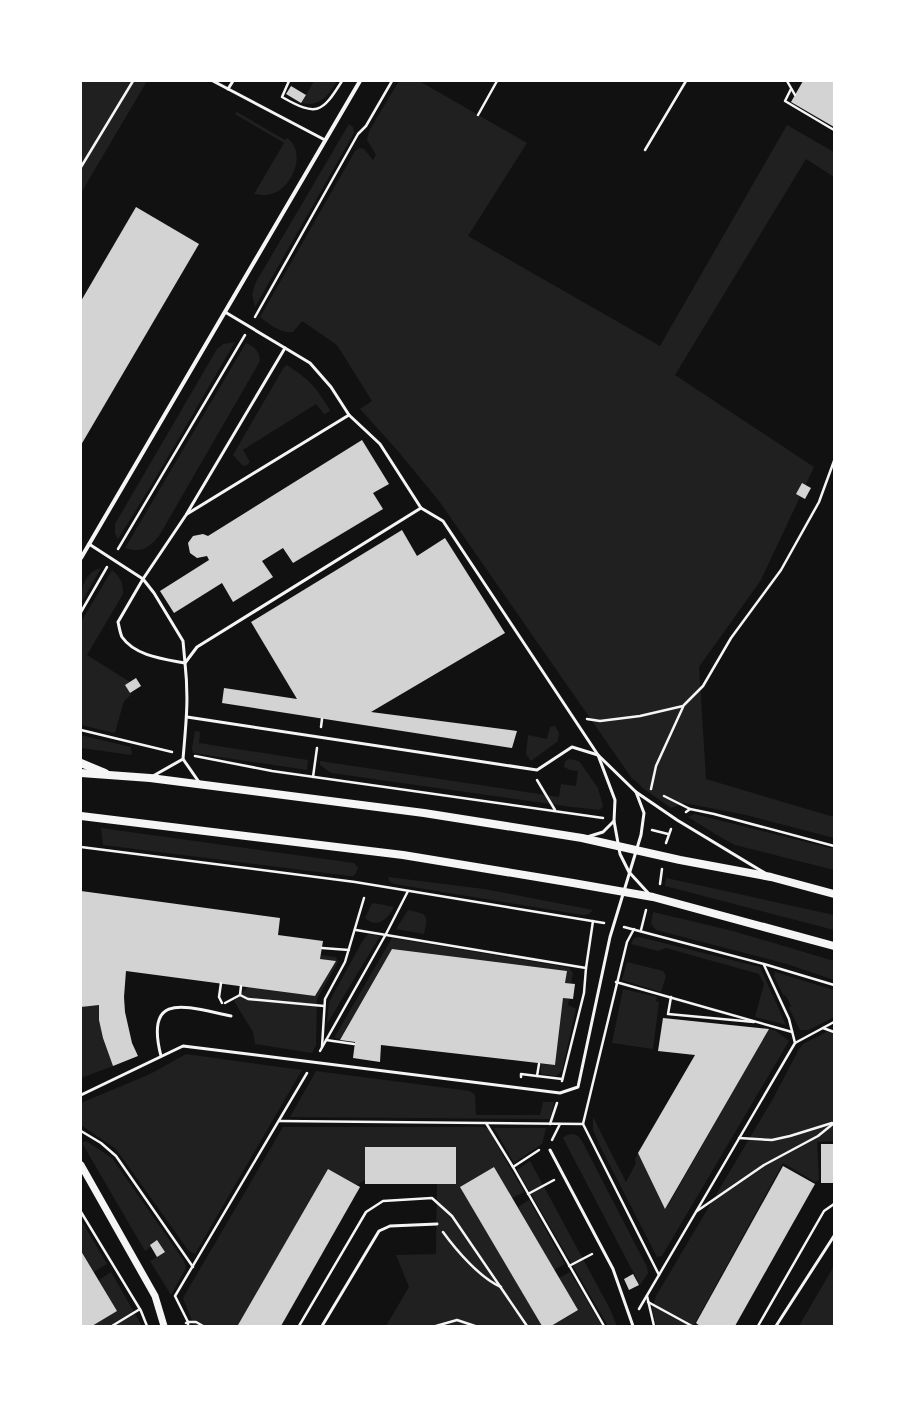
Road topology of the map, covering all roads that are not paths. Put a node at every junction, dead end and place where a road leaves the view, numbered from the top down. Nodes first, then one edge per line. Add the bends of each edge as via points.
1 (213, 81) edge
2 (233, 81) edge
3 (360, 81) edge
4 (228, 89) junction
5 (325, 140) junction
6 (225, 312) junction
7 (284, 348) junction
8 (349, 415) junction
9 (420, 508) junction
10 (186, 515) junction
11 (89, 544) junction
12 (81, 558) edge
13 (143, 579) junction
14 (185, 663) junction
15 (188, 717) junction
16 (598, 755) junction
17 (182, 759) junction
18 (81, 763) edge
19 (81, 773) edge
20 (111, 775) junction
21 (150, 778) junction
22 (200, 784) junction
23 (636, 792) junction
24 (81, 816) edge
25 (614, 821) junction
26 (582, 838) junction
27 (619, 846) junction
28 (636, 850) junction
29 (629, 872) junction
30 (772, 877) junction
31 (623, 891) junction
32 (834, 894) edge
33 (653, 897) junction
34 (834, 946) edge
35 (231, 1016) dead end
36 (162, 1056) junction
37 (81, 1095) edge
38 (550, 1150) dead end
39 (81, 1165) edge
40 (437, 1224) road end
41 (834, 1236) edge
42 (164, 1326) edge
43 (322, 1326) edge
44 (633, 1326) edge
45 (776, 1326) edge

1 - 4 lane
2 - 4 lane
3 - 5 street
4 - 5 lane
5 - 6 street
6 - 7 lane
6 - 11 street
7 - 8 lane via 310,363 331,387
7 - 10 lane
8 - 9 lane via 380,444
8 - 10 lane
9 - 14 lane via 198,647
9 - 16 lane via 443,521
10 - 13 lane
11 - 12 street
11 - 13 lane
13 - 14 lane via 183,641
13 - 14 lane via 118,622 122,637 136,650
14 - 15 lane
15 - 16 lane via 537,770 572,747
15 - 17 lane
16 - 23 lane
16 - 25 lane via 615,800
17 - 21 lane
17 - 22 lane
18 - 20 main road
19 - 20 main road
20 - 21 main road
21 - 22 main road
22 - 26 main road via 424,813
23 - 28 lane via 644,813
23 - 30 lane via 677,820
24 - 31 main road via 403,855
25 - 26 lane via 603,832
25 - 27 lane
26 - 27 main road
27 - 28 main road
27 - 29 lane
28 - 29 lane
28 - 30 main road
29 - 31 lane
29 - 33 lane
30 - 32 main road
31 - 33 main road
31 - 36 lane via 613,925 578,1087 560,1093 183,1046
33 - 34 main road
35 - 36 lane via 170,1007 162,1012 156,1037
36 - 37 lane
38 - 44 lane via 613,1269
39 - 42 street via 155,1296
40 - 43 lane via 390,1226 379,1231
41 - 45 lane

